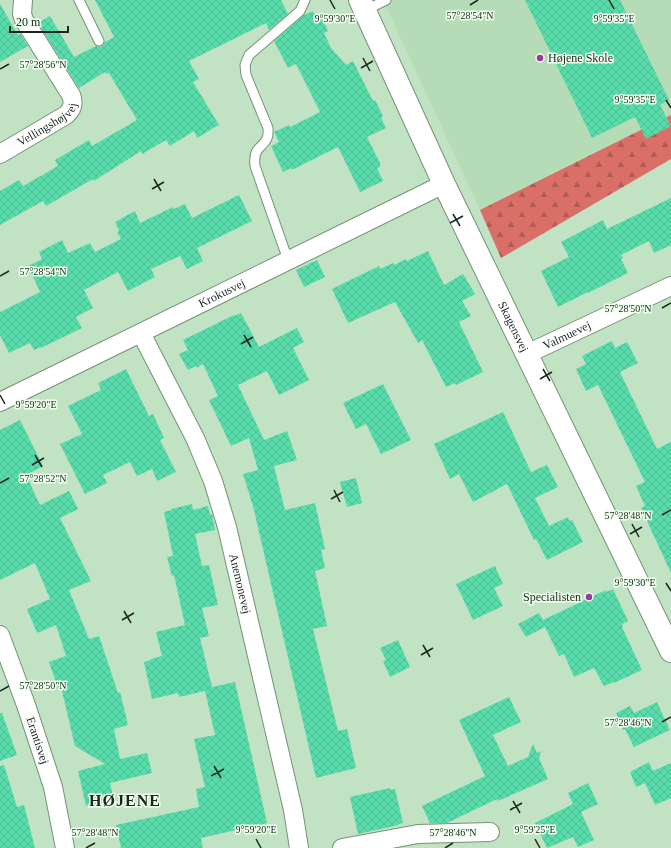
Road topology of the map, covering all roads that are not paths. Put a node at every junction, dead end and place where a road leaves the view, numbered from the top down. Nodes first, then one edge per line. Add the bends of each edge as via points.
1 (23, 0) edge
2 (79, 0) edge
3 (306, 0) edge
4 (386, 0) edge
5 (362, 5) edge
6 (99, 41) dead end
7 (0, 154) edge
8 (444, 184) junction
9 (288, 260) junction
10 (671, 286) edge
11 (141, 332) junction
12 (527, 354) junction
13 (0, 402) edge
14 (0, 635) edge
15 (671, 651) edge
16 (490, 832) dead end
17 (65, 848) edge
18 (299, 848) edge
19 (342, 848) edge

1 - 7 street, Vellingshøjvej via 24,20 71,95 73,106 66,115
2 - 6 lane
3 - 9 lane via 300,11 249,55 245,65 246,75 269,136 266,143 257,149 254,157 255,166
4 - 5 lane
5 - 8 street, Skagensvej
8 - 9 street, Krokusvej
8 - 12 street, Skagensvej
9 - 11 street, Krokusvej
10 - 12 street, Valmuevej
11 - 13 street, Krokusvej
11 - 18 street, Anemonevej via 195,438 213,481 232,550 293,810
12 - 15 street, Skagensvej
14 - 17 street, Erantisvej via 53,786
16 - 19 street via 418,834

